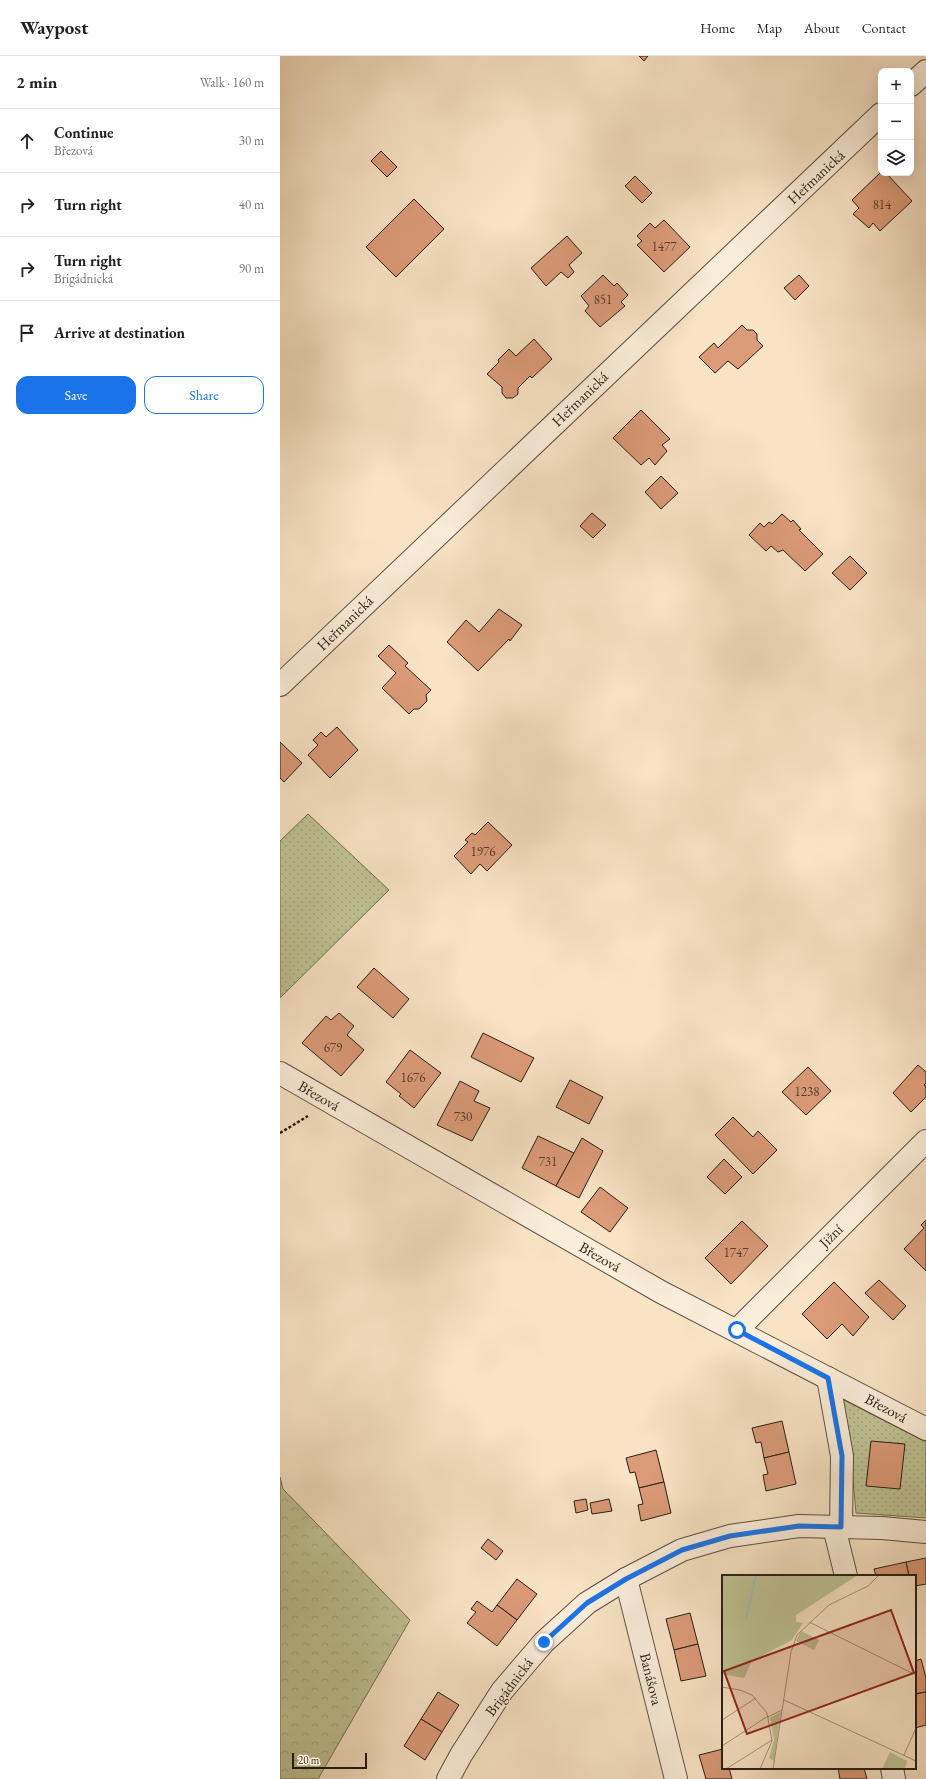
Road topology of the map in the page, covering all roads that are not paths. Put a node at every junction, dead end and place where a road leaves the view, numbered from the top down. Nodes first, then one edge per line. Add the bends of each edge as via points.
1 (926, 71) edge
2 (914, 83) edge
3 (878, 117) edge
4 (280, 685) edge
5 (280, 1073) edge
6 (926, 1141) edge
7 (737, 1330) junction
8 (828, 1378) junction
9 (926, 1429) edge
10 (838, 1527) junction
11 (926, 1532) edge
12 (846, 1575) edge
13 (626, 1579) junction
14 (892, 1769) edge
15 (448, 1779) edge
16 (676, 1779) edge
17 (894, 1779) edge

1 - 2 street
3 - 4 street, Heřmanická
5 - 7 street, Březová via 661,1292
6 - 7 street, Jižní
7 - 8 street, Březová
8 - 9 street, Březová
8 - 10 street via 842,1456
10 - 11 street, Brigádnická
10 - 12 street
10 - 13 street, Brigádnická via 799,1526 730,1536 682,1550
13 - 15 street, Brigádnická via 587,1603 544,1642 502,1690
13 - 16 street, Banášova
14 - 17 street

